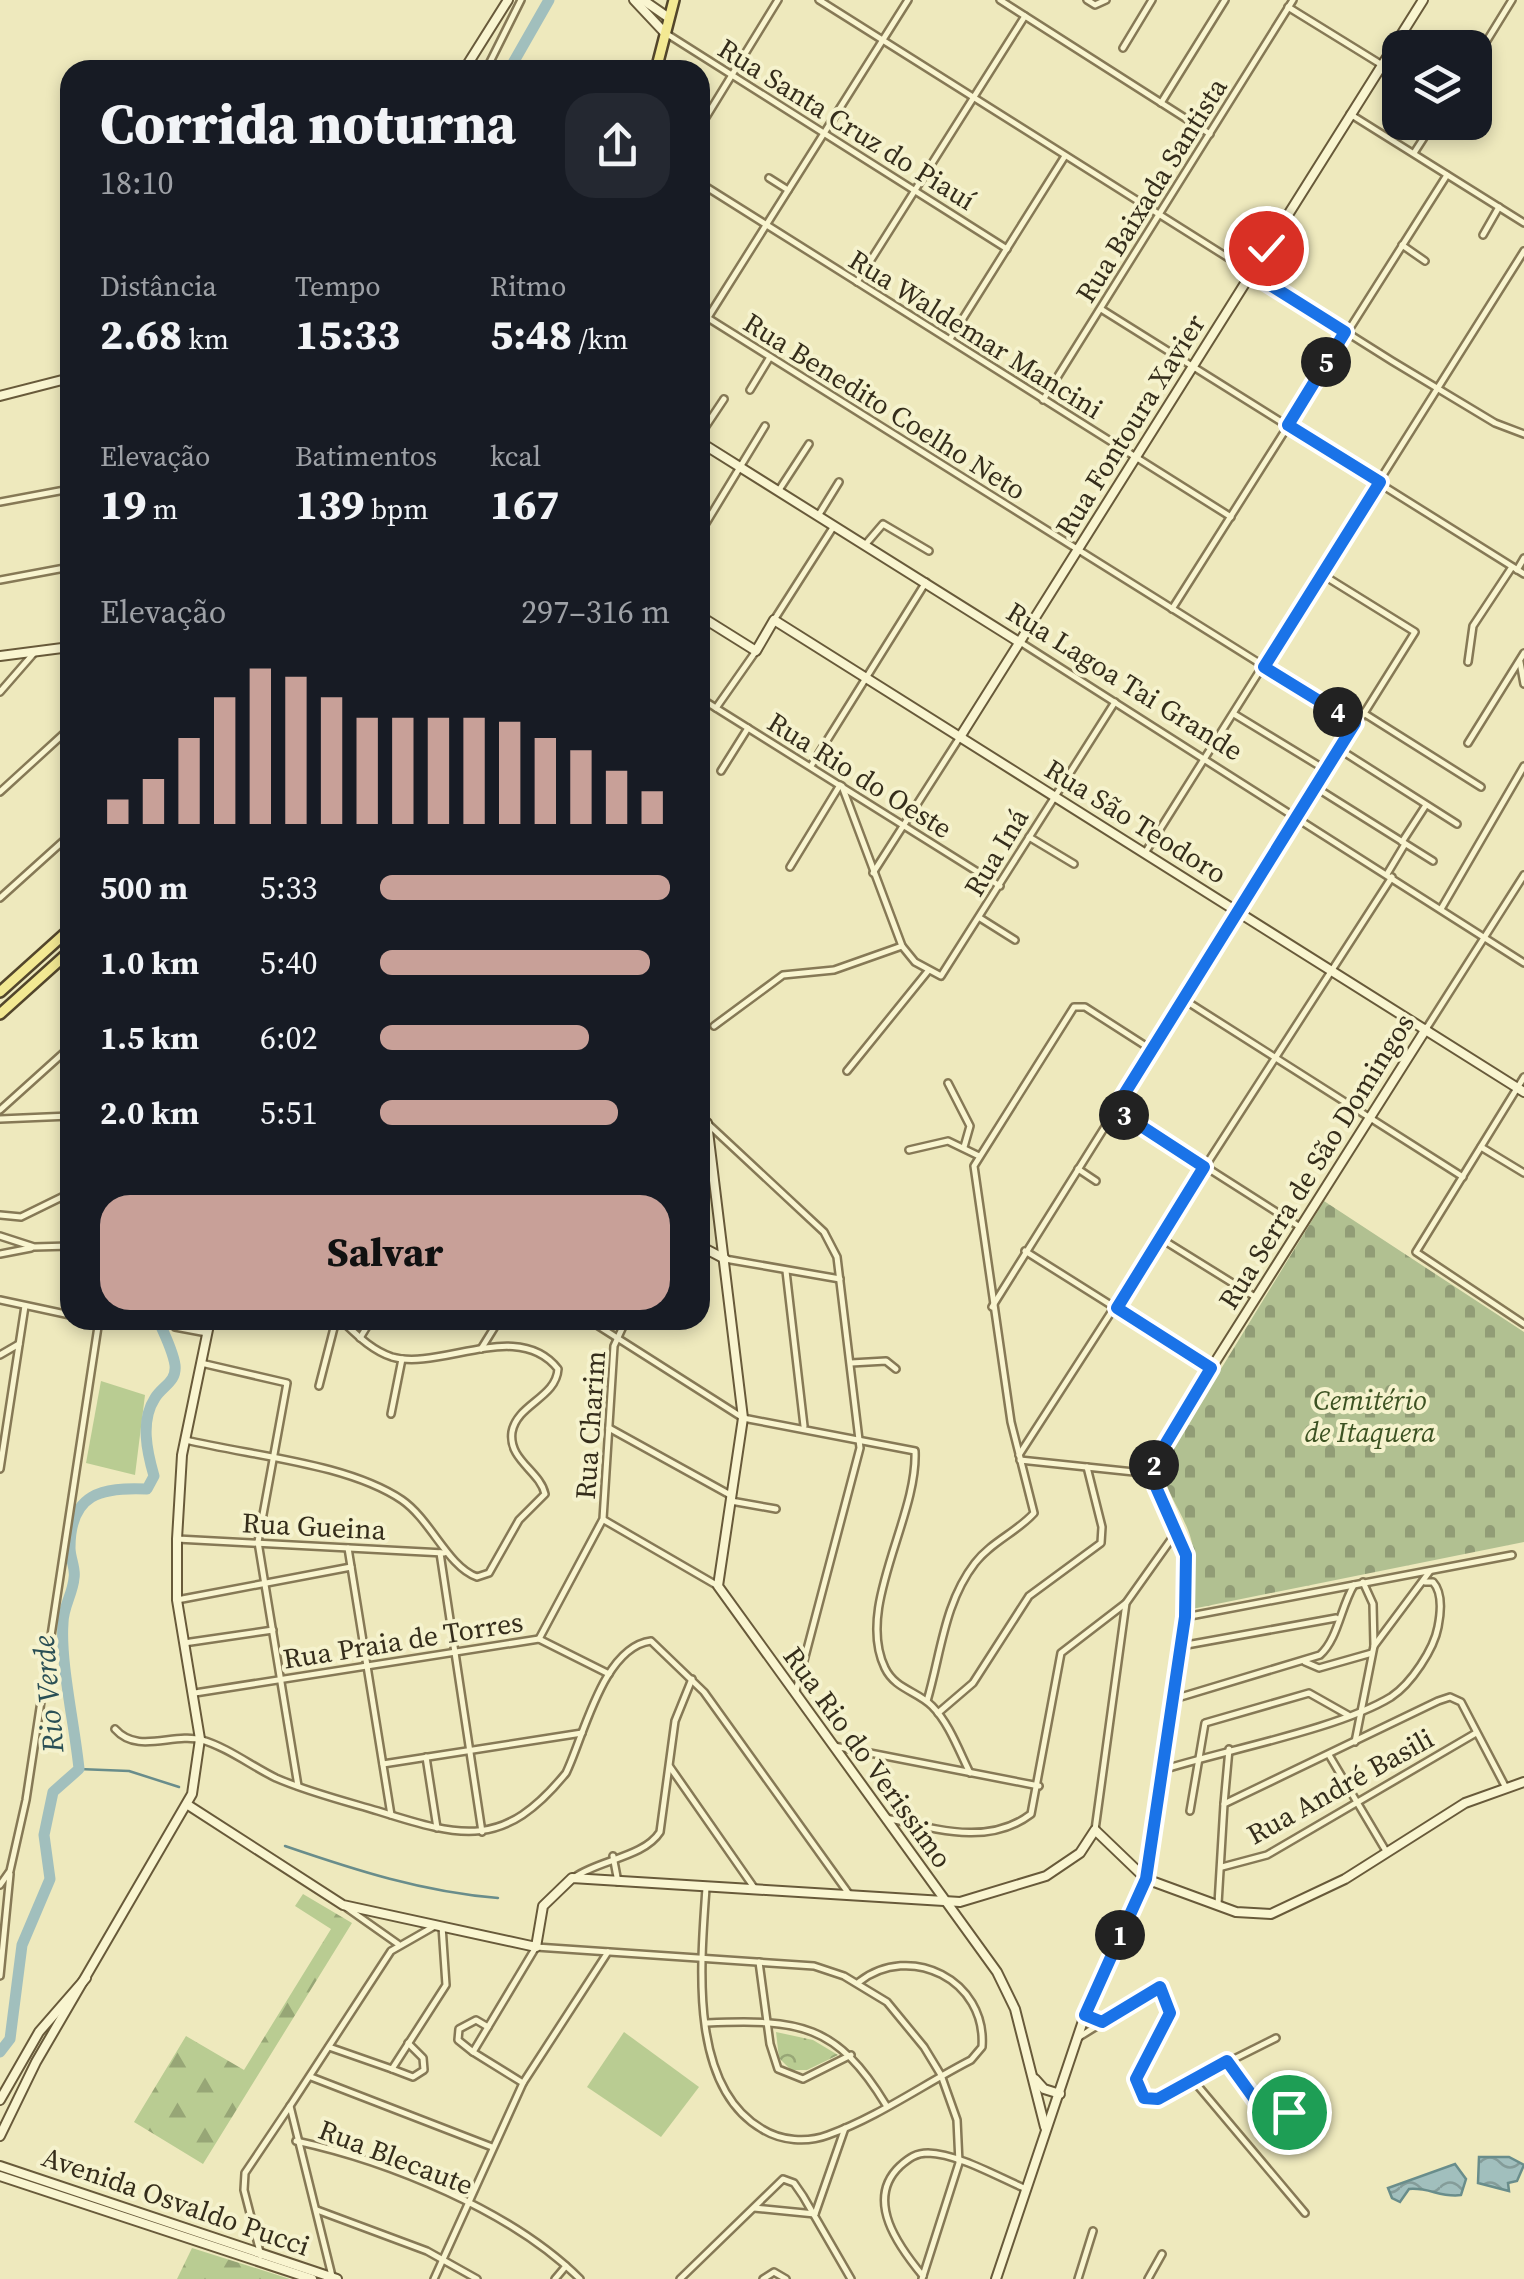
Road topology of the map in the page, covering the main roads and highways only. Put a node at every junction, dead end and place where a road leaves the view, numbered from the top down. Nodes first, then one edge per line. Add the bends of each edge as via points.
1 (508, 0) edge
2 (634, 0) edge
3 (643, 0) edge
4 (674, 0) edge
5 (1423, 0) edge
6 (669, 18) junction
7 (665, 34) junction
8 (470, 60) edge
9 (658, 60) edge
10 (60, 381) edge
11 (0, 396) edge
12 (710, 445) edge
13 (710, 622) edge
14 (1019, 642) junction
15 (60, 649) edge
16 (0, 656) edge
17 (960, 738) junction
18 (60, 939) edge
19 (60, 961) edge
20 (0, 992) edge
21 (0, 1014) edge
22 (1426, 1029) junction
23 (1521, 1090) edge
24 (710, 1160) edge
25 (710, 1252) edge
26 (725, 1260) junction
27 (209, 1330) edge
28 (1524, 1782) edge
29 (188, 1805) junction
30 (1146, 1879) junction
31 (932, 1883) junction
32 (914, 1902) junction
33 (945, 1903) junction
34 (86, 1978) junction
35 (39, 2032) junction
36 (49, 2039) junction
37 (1032, 2075) junction
38 (1060, 2094) junction
39 (0, 2100) edge
40 (1045, 2127) junction
41 (0, 2136) edge
42 (0, 2166) edge
43 (0, 2176) edge
44 (261, 2258) junction
45 (334, 2278) edge
46 (312, 2279) edge
47 (996, 2279) edge

1 - 8 main road
2 - 7 main road
3 - 6 main road
4 - 6 main road
5 - 14 main road, Rua Fontoura Xavier
6 - 7 main road
7 - 9 main road
10 - 11 main road
12 - 14 main road, Rua Lagoa Tai Grande
13 - 17 main road, Rua São Teodoro via 756,651 774,620
14 - 17 main road, Rua Fontoura Xavier
15 - 16 main road
17 - 22 main road, Rua São Teodoro
18 - 20 main road
19 - 21 main road
22 - 23 main road, Rua São Teodoro
22 - 30 main road, Rua Serra de São Domingos via 1162,1444 1153,1474 1186,1555 1185,1617
24 - 26 main road
25 - 26 main road
26 - 31 main road, Rua Rio do Verissimo via 744,1418 718,1586
27 - 29 main road via 185,1440 177,1538 177,1600 200,1739
28 - 30 main road via 1465,1803 1287,1910 1255,1916
29 - 32 main road via 343,1905 536,1947 542,1906 572,1878
29 - 34 main road
30 - 33 main road via 1095,1830 1080,1853 1046,1876
30 - 38 main road via 1085,2015
31 - 32 main road
31 - 33 main road, Rua Rio do Verissimo
32 - 33 main road
33 - 37 main road, Rua Rio do Verissimo via 1007,1991
34 - 35 main road
34 - 36 main road
35 - 36 main road
35 - 39 main road
36 - 41 main road
37 - 38 main road
37 - 40 main road, Rua Rio do Verissimo
38 - 40 main road
40 - 47 main road
42 - 44 main road, Avenida Osvaldo Pucci
43 - 44 main road, Avenida Osvaldo Pucci
44 - 45 main road, Avenida Osvaldo Pucci
44 - 46 main road, Avenida Osvaldo Pucci

